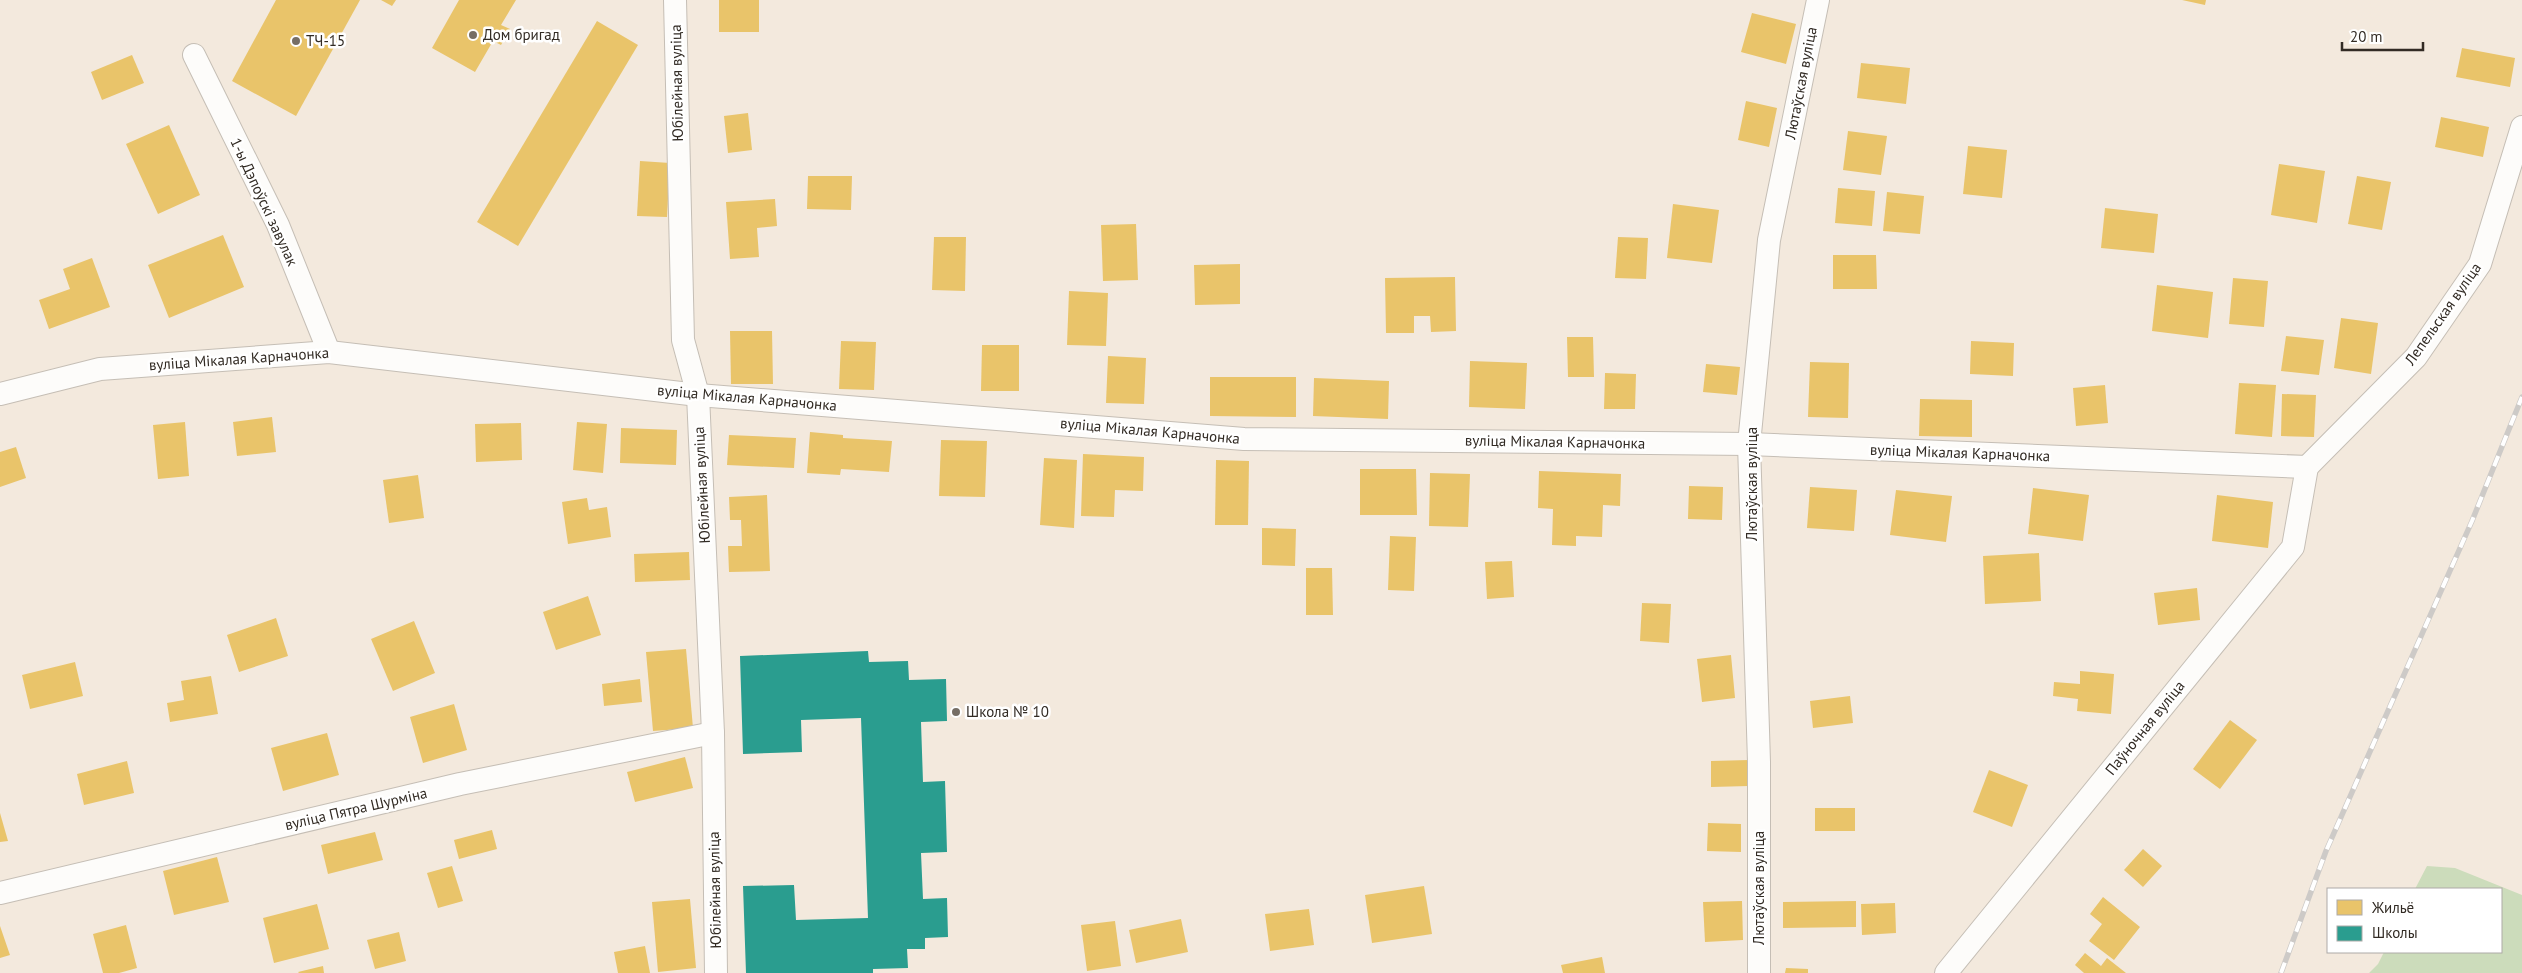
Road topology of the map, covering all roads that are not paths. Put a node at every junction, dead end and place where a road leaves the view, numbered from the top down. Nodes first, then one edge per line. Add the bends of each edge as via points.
1 (675, 0) edge
2 (1818, 0) edge
3 (194, 55) dead end
4 (2522, 127) edge
5 (329, 352) junction
6 (0, 394) edge
7 (698, 395) junction
8 (1749, 444) junction
9 (2307, 466) junction
10 (713, 734) junction
11 (0, 893) edge
12 (716, 973) edge
13 (1760, 973) edge
14 (1946, 973) edge

1 - 7 street, Юбілейная вуліца via 683,340
2 - 8 street, Лютаўская вуліца via 1769,240
3 - 5 street, 1-ы Дэпоўскі завулак via 278,225
4 - 9 street, Лепельская вуліца via 2480,264 2416,357
5 - 6 street, вуліца Мікалая Карначонка via 100,369
5 - 7 street, вуліца Мікалая Карначонка
7 - 8 street, вуліца Мікалая Карначонка via 1244,439
7 - 10 street, Юбілейная вуліца
8 - 9 street, вуліца Мікалая Карначонка
8 - 13 street, Лютаўская вуліца via 1759,762
9 - 14 street, Паўночная вуліца via 2293,546
10 - 11 street, вуліца Пятра Шурміна via 460,784
10 - 12 street, Юбілейная вуліца

